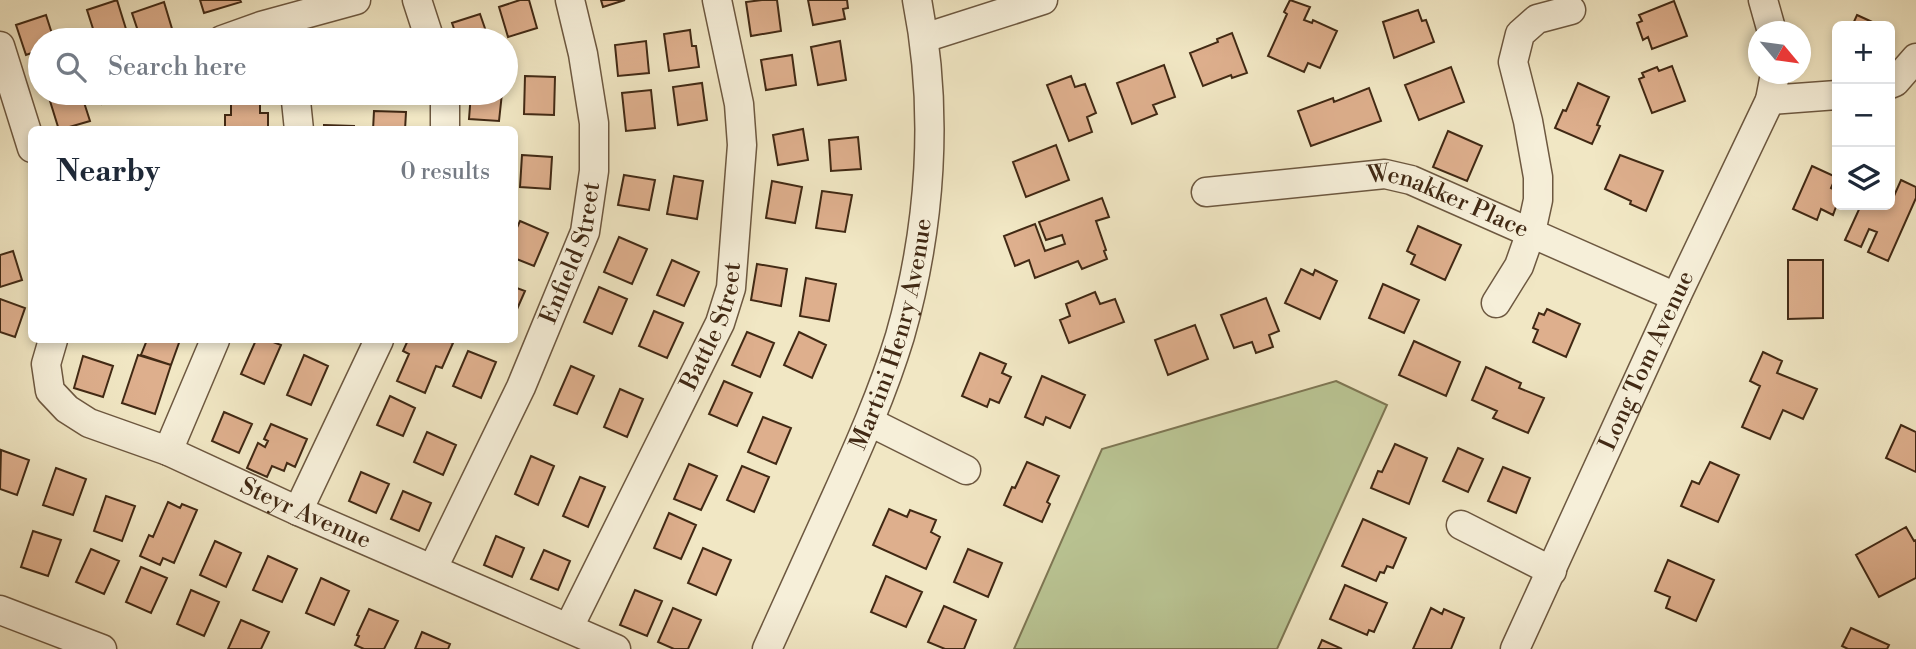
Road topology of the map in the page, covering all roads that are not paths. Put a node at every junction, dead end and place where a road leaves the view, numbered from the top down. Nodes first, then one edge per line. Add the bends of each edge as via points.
1 (356, 0) edge
2 (417, 0) edge
3 (570, 0) edge
4 (717, 0) edge
5 (917, 0) edge
6 (1043, 0) edge
7 (1763, 0) edge
8 (1571, 10) dead end
9 (1769, 21) edge
10 (278, 28) edge
11 (426, 28) edge
12 (924, 38) junction
13 (0, 47) edge
14 (1916, 58) edge
15 (1895, 82) edge
16 (1772, 87) edge
17 (1832, 94) edge
18 (296, 105) edge
19 (444, 105) edge
20 (299, 126) edge
21 (444, 126) edge
22 (28, 135) edge
23 (1206, 192) dead end
24 (1531, 232) junction
25 (1676, 297) junction
26 (1496, 303) dead end
27 (52, 343) edge
28 (214, 343) edge
29 (378, 343) edge
30 (870, 422) junction
31 (168, 451) junction
32 (966, 470) dead end
33 (298, 511) junction
34 (1461, 526) dead end
35 (433, 568) junction
36 (1552, 571) junction
37 (0, 610) edge
38 (569, 627) junction
39 (771, 648) edge
40 (102, 649) edge
41 (616, 649) edge
42 (1515, 649) edge

1 - 10 street
2 - 11 street
3 - 35 street, Enfield Street via 594,123 594,171 585,232 521,387
4 - 38 street, Battle Street via 739,104 742,145 731,288 720,323
5 - 12 street, Martini Henry Avenue
6 - 12 street
7 - 9 street
8 - 24 street via 1537,19 1520,34 1513,62 1538,177
12 - 30 street, Martini Henry Avenue via 931,161 919,253 900,337
13 - 22 street
14 - 15 street
16 - 17 street
16 - 25 street, Long Tom Avenue
18 - 20 street
19 - 21 street
23 - 24 street, Wenakker Place via 1385,174 1411,180
24 - 25 street, Wenakker Place
24 - 26 street via 1519,266
25 - 36 street, Long Tom Avenue
27 - 31 street, Steyr Avenue via 46,364 50,390 67,409 89,423
28 - 31 street
29 - 33 street
30 - 32 street
30 - 39 street, Martini Henry Avenue
31 - 33 street, Steyr Avenue
33 - 35 street, Steyr Avenue
34 - 36 street
35 - 38 street, Steyr Avenue
36 - 42 street, Long Tom Avenue
37 - 40 street
38 - 41 street, Steyr Avenue

